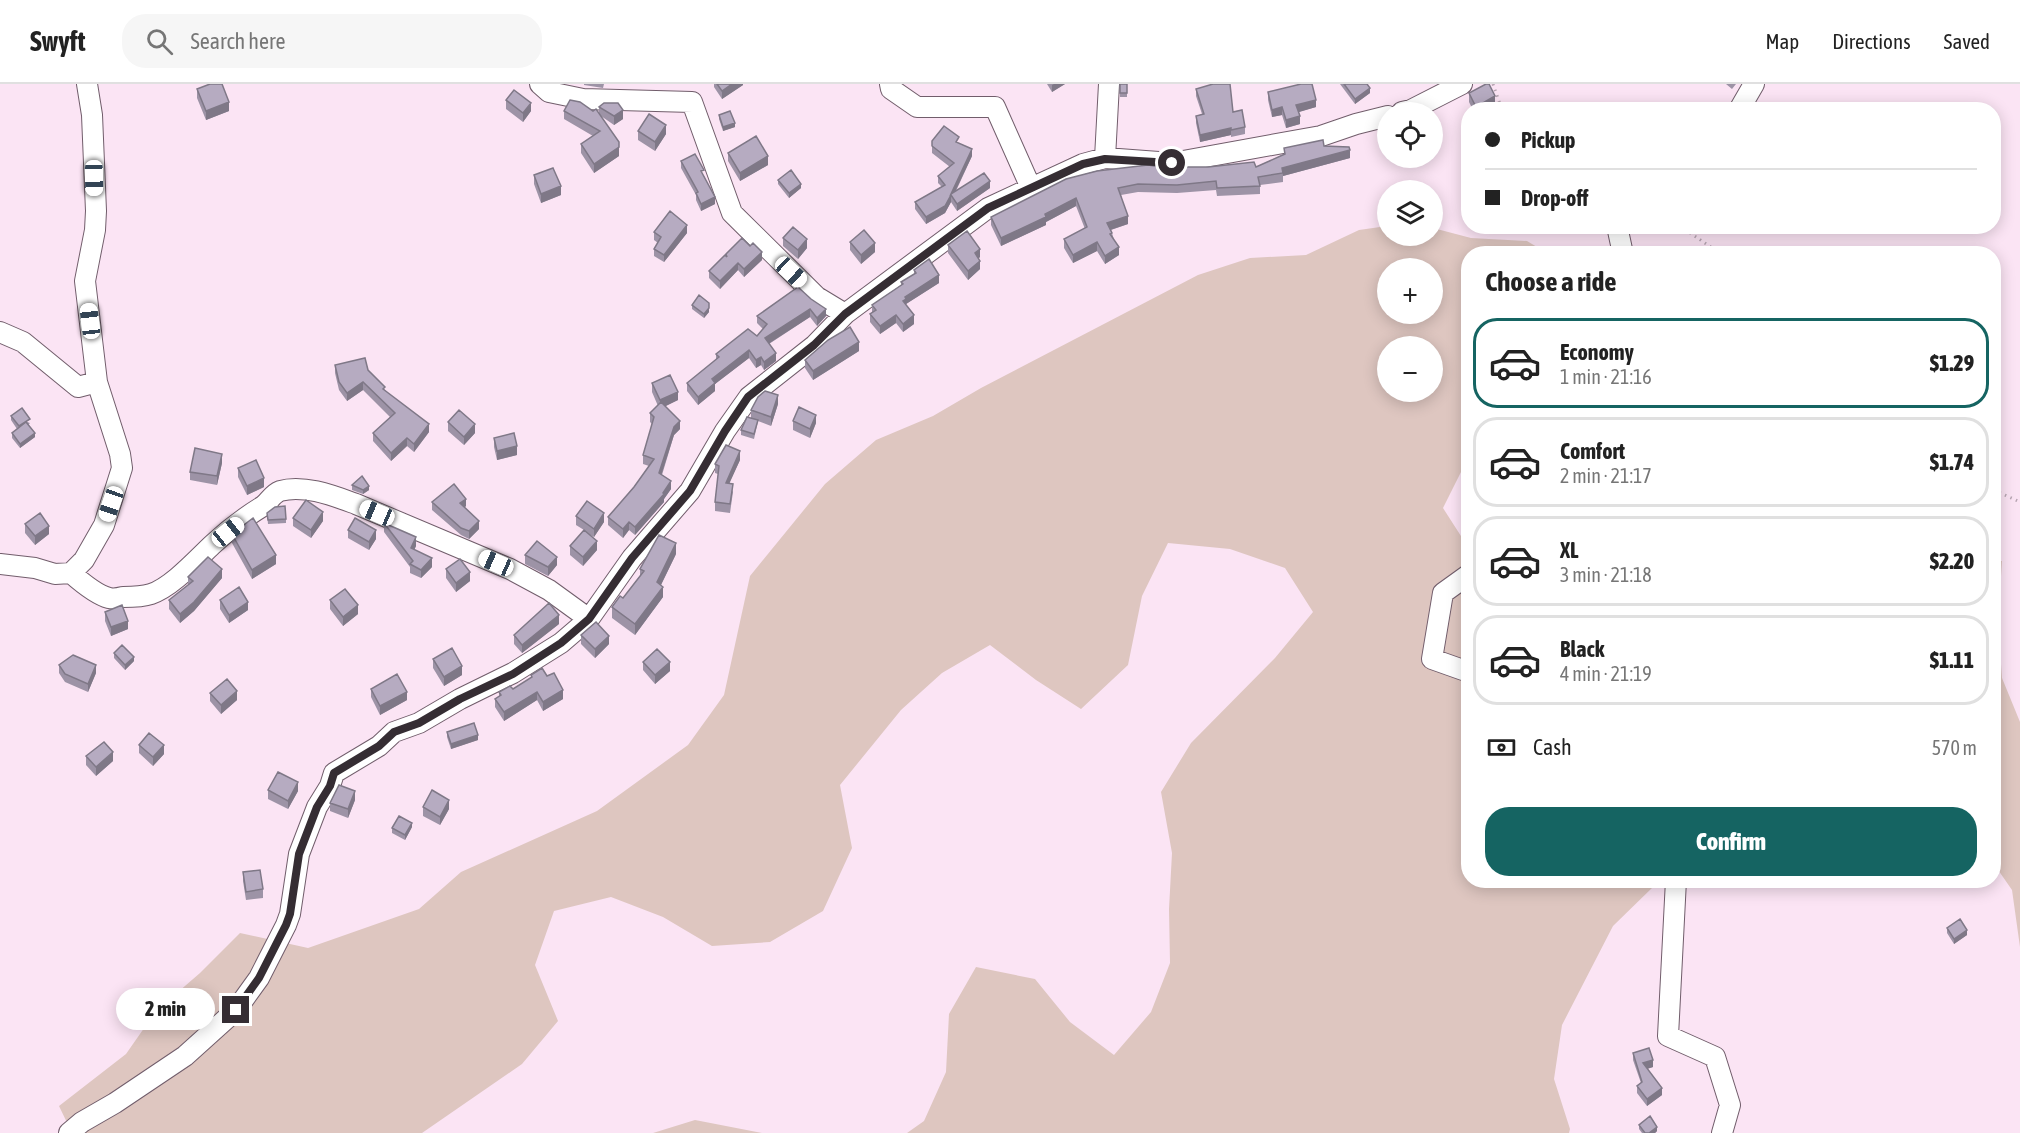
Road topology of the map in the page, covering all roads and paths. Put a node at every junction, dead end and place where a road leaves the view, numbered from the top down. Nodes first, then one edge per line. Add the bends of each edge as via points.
1 (87, 84) edge
2 (540, 84) edge
3 (890, 84) edge
4 (1109, 84) edge
5 (1462, 84) edge
6 (1493, 84) edge
7 (1754, 84) edge
8 (1427, 102) edge
9 (1499, 102) edge
10 (1744, 102) edge
11 (1377, 119) edge
12 (1105, 159) junction
13 (1031, 188) junction
14 (1692, 234) edge
15 (1709, 246) edge
16 (845, 314) junction
17 (0, 332) edge
18 (97, 382) junction
19 (2001, 493) edge
20 (2020, 502) edge
21 (0, 564) edge
22 (71, 573) junction
23 (1461, 580) edge
24 (589, 619) junction
25 (1461, 669) edge
26 (1676, 888) edge
27 (69, 1133) edge
28 (1722, 1133) edge

1 - 18 street via 96,211 85,281
2 - 16 street via 549,92 583,99 692,102 732,213 817,297
3 - 13 street via 891,89 917,107 995,107
4 - 12 street
5 - 8 street
6 - 9 path
7 - 10 street
11 - 12 street via 1321,136 1172,163
12 - 13 street via 1083,164
13 - 16 street via 988,208
14 - 15 path
16 - 24 street via 814,345 748,397 690,491 632,558
17 - 18 street via 24,342 78,387
18 - 22 street via 122,468 104,525 84,560
19 - 20 path
21 - 22 street
22 - 24 street via 109,598 153,594 276,493 310,491 331,494 510,570 549,590
23 - 25 street via 1443,593 1432,658
24 - 27 street via 540,658 419,723 394,732 379,746 334,773 299,854 286,925 259,978 236,1010 185,1056
26 - 28 street via 1668,1036 1715,1057 1730,1105

